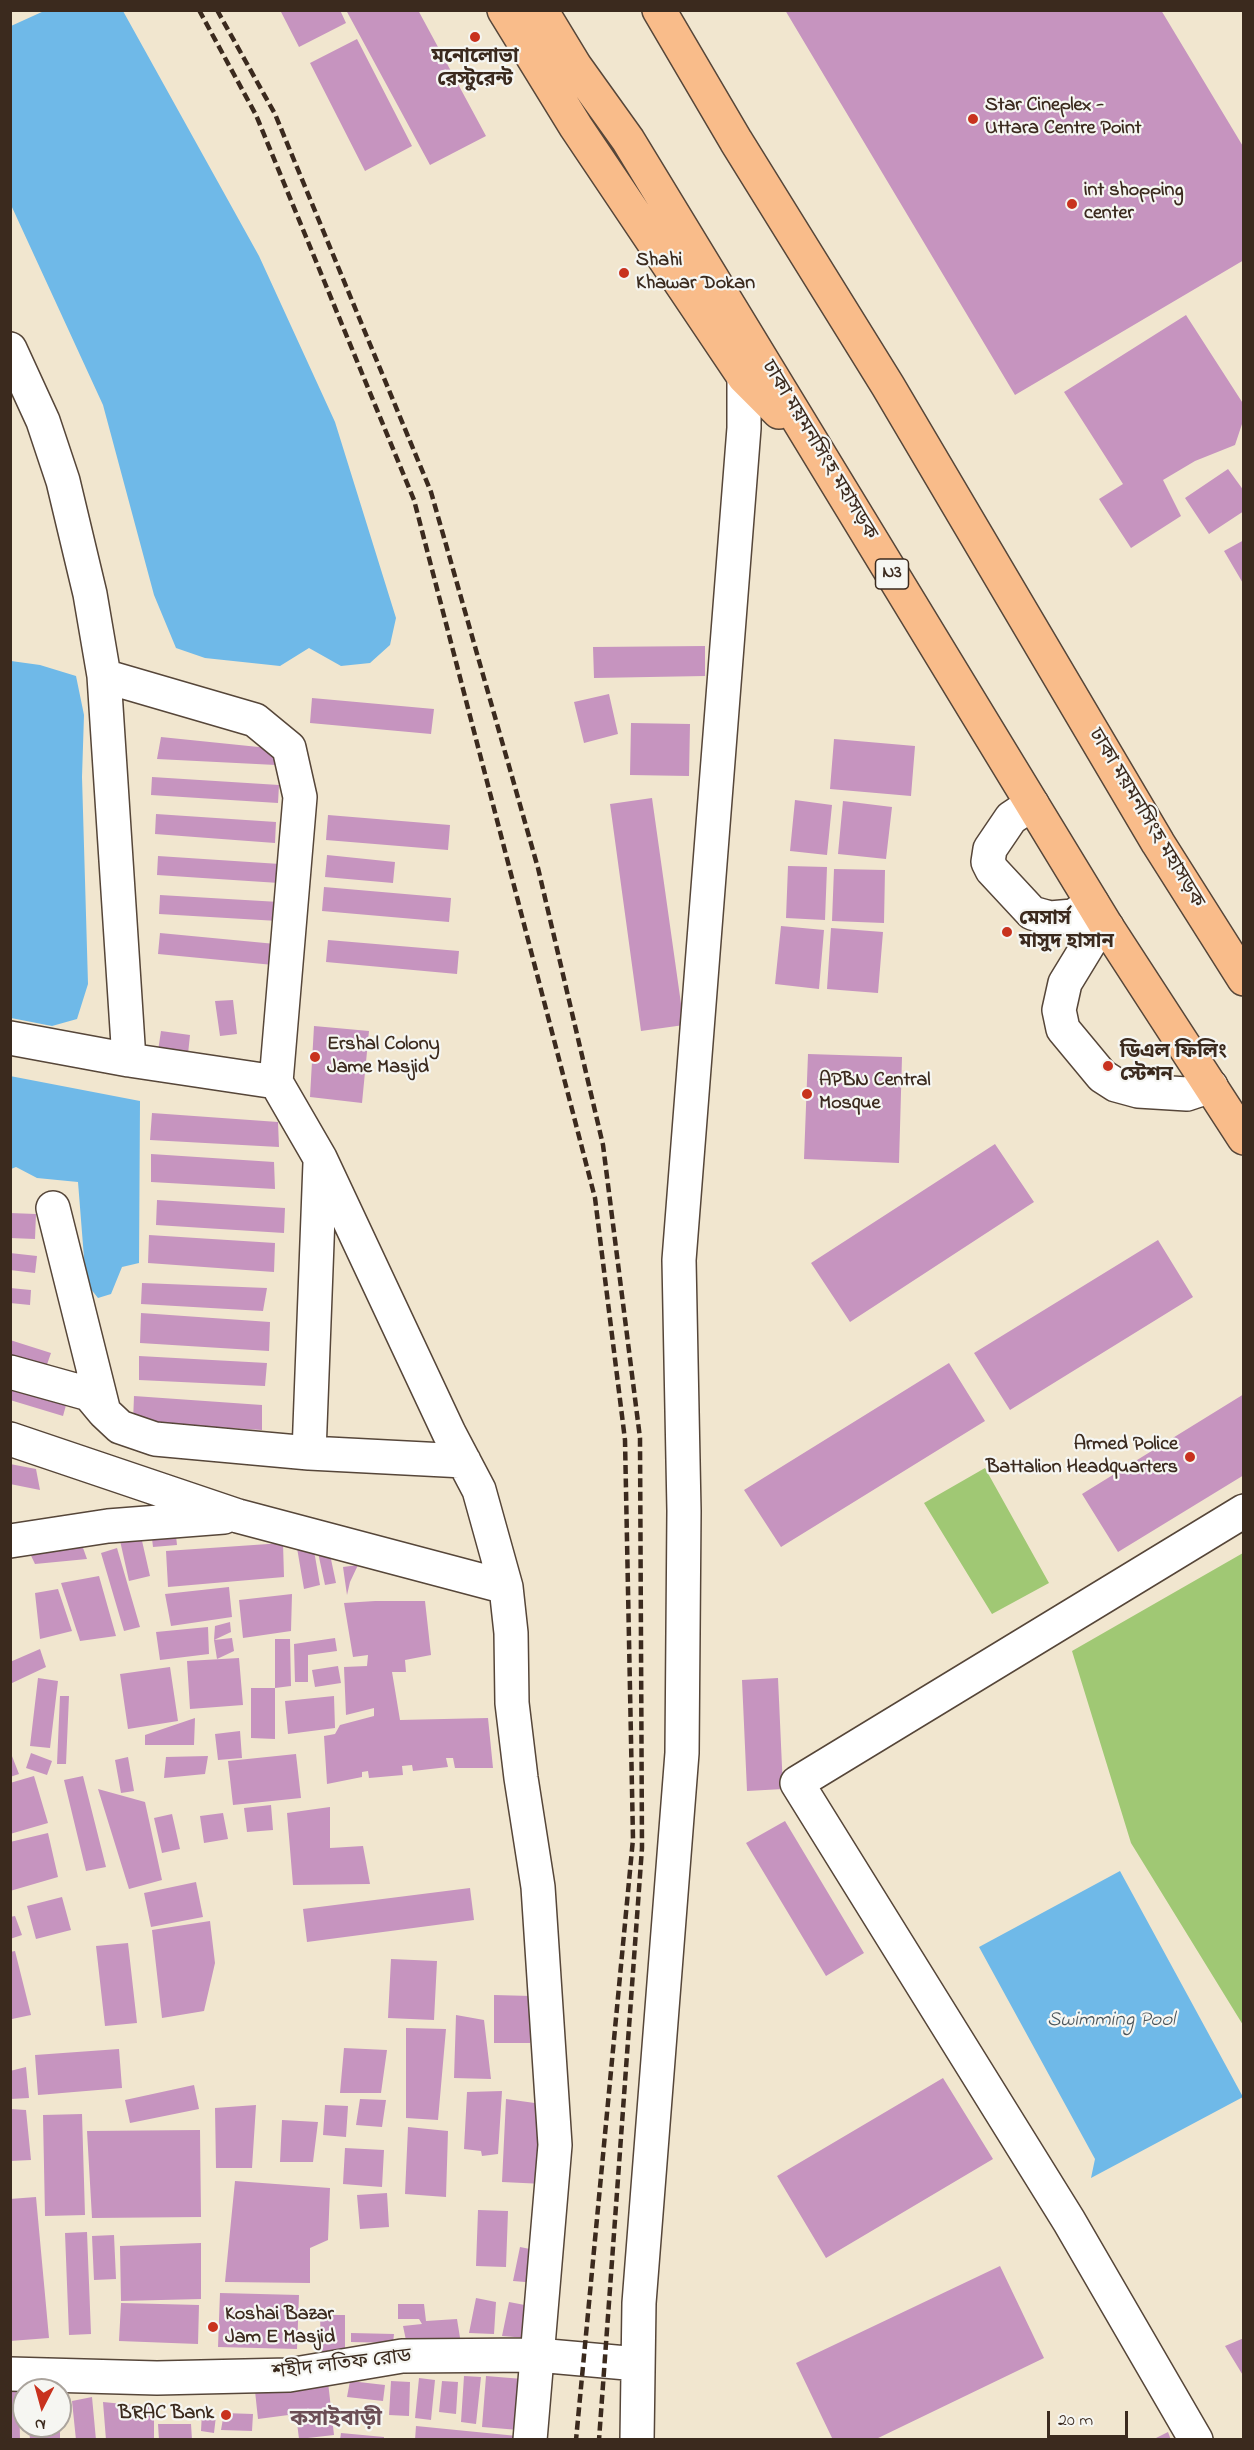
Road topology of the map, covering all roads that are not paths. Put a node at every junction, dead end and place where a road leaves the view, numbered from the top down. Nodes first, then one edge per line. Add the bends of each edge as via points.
1 (504, 10) edge
2 (541, 10) edge
3 (660, 10) edge
4 (10, 350) edge
5 (744, 377) junction
6 (815, 447) junction
7 (104, 676) junction
8 (1032, 804) junction
9 (1100, 915) junction
10 (1244, 980) edge
11 (10, 1038) edge
12 (129, 1060) junction
13 (276, 1082) junction
14 (1211, 1086) junction
15 (1244, 1138) edge
16 (320, 1158) junction
17 (53, 1208) dead end
18 (10, 1372) edge
19 (104, 1412) junction
20 (10, 1439) edge
21 (309, 1453) junction
22 (464, 1461) junction
23 (1244, 1511) edge
24 (238, 1516) junction
25 (10, 1541) edge
26 (506, 1587) junction
27 (537, 2355) junction
28 (638, 2364) junction
29 (10, 2374) edge
30 (530, 2439) edge
31 (637, 2439) edge
32 (1197, 2439) edge

1 - 5 highway via 576,127
2 - 6 highway, ঢাকা ময়মনসিংহ মহাসড়ক / N3 via 628,140
3 - 10 highway, ঢাকা ময়মনসিংহ মহাসড়ক via 1158,843
4 - 7 street via 43,421 63,481 90,594
5 - 6 highway
5 - 28 street via 744,428 679,1260 684,1511 682,1753 639,2303
6 - 8 highway, ঢাকা ময়মনসিংহ মহাসড়ক / N3
7 - 12 street
7 - 13 street via 255,720 289,748 300,797
8 - 9 highway, ঢাকা ময়মনসিংহ মহাসড়ক / N3
8 - 9 street via 1011,818 990,849 988,862 992,870 1032,913 1050,918
9 - 14 highway, ঢাকা ময়মনসিংহ মহাসড়ক / N3
9 - 14 street via 1090,942 1065,983 1059,1010 1063,1029 1102,1076 1116,1085 1138,1091 1187,1094
11 - 12 street
12 - 13 street
13 - 16 street
14 - 15 highway, ঢাকা ময়মনসিংহ মহাসড়ক / N3
16 - 21 street
16 - 22 street
17 - 19 street
18 - 19 street via 89,1394
19 - 21 street via 120,1427 155,1439
20 - 24 street
21 - 22 street
22 - 26 street via 479,1490
23 - 32 street via 797,1783 1069,2221
24 - 25 street via 108,1526
24 - 26 street
26 - 27 street via 513,1714 538,1887 555,2145
27 - 28 street, শহীদ লতিফ রোড
27 - 29 street, শহীদ লতিফ রোড via 402,2356 289,2375 157,2378
27 - 30 street
28 - 31 street

